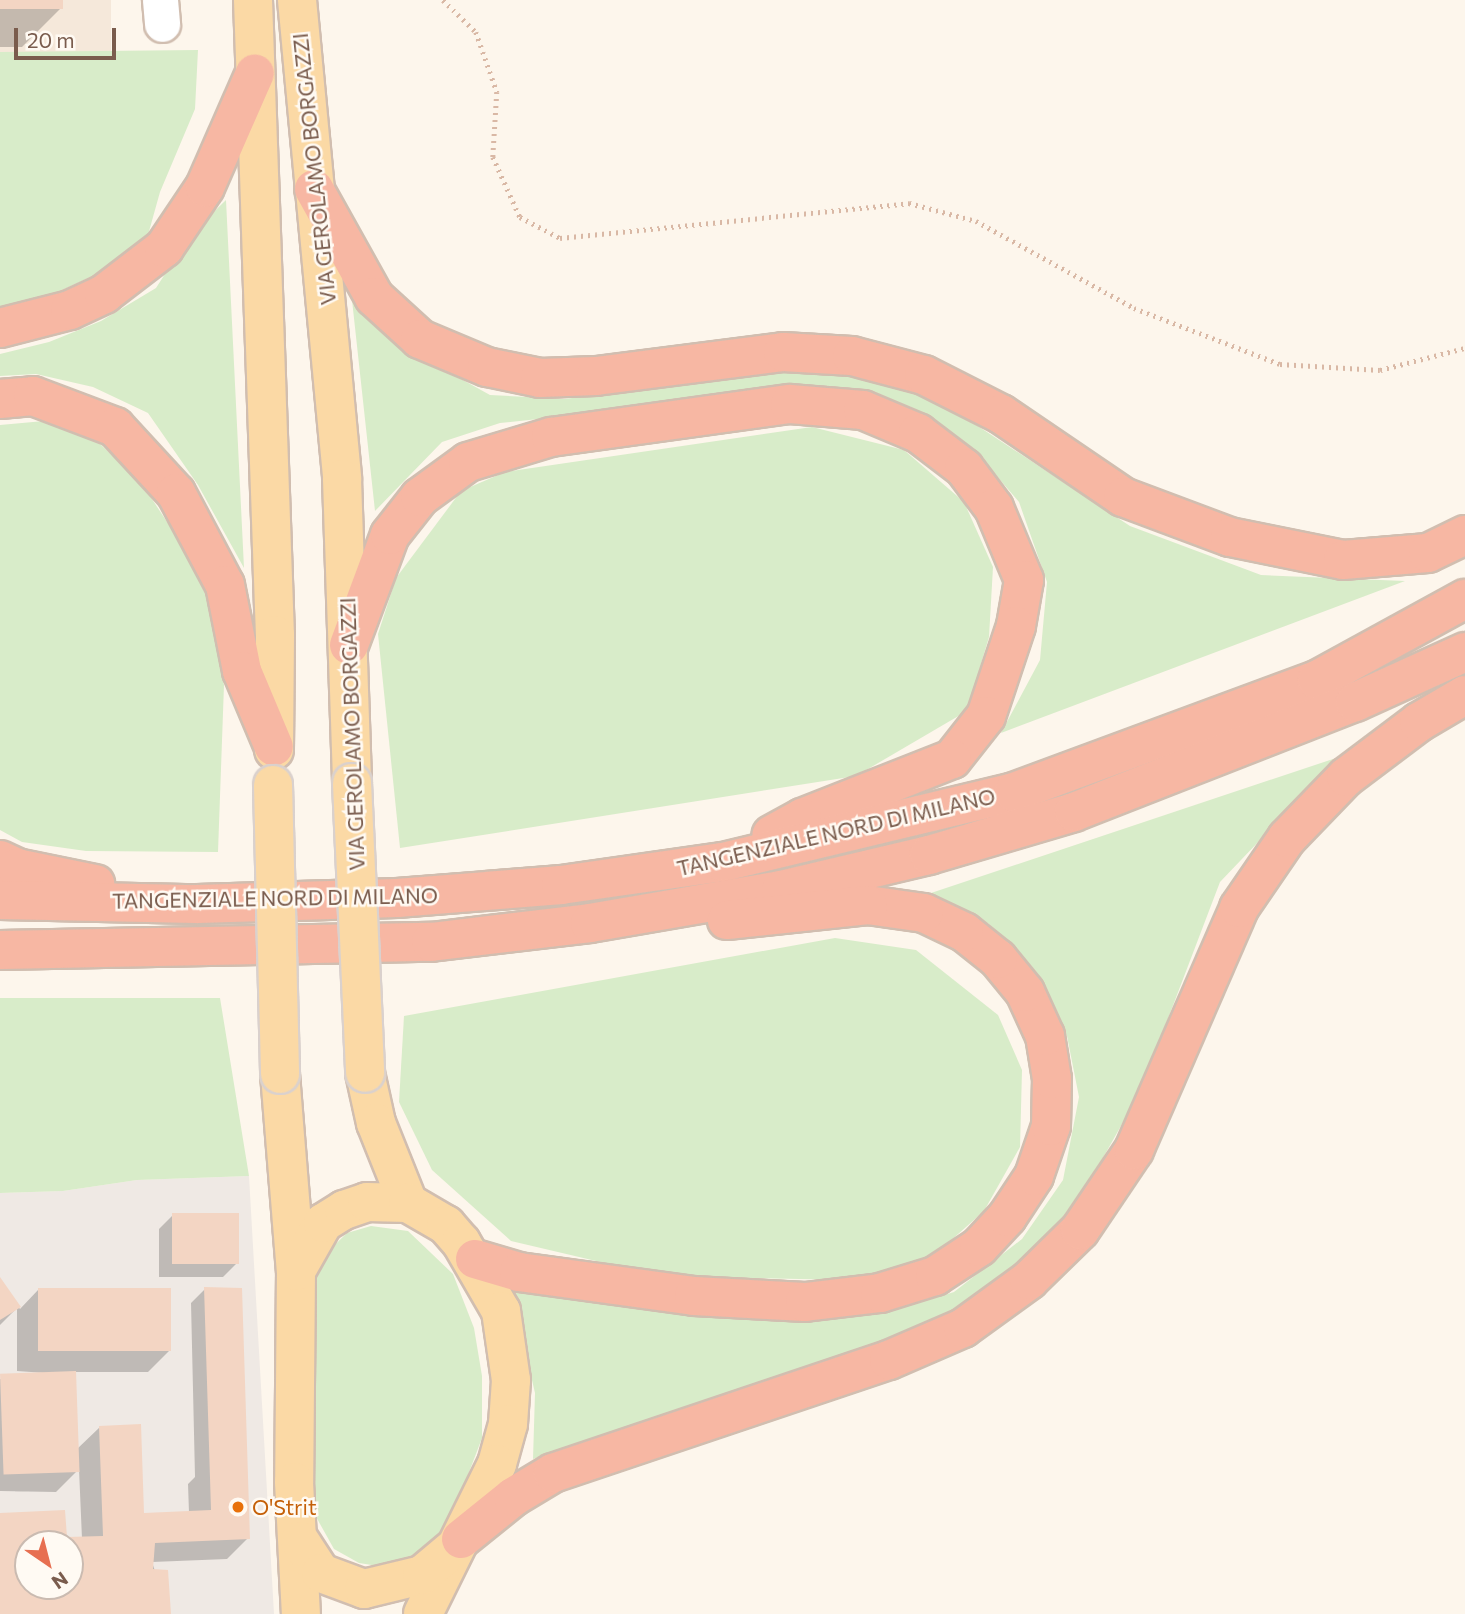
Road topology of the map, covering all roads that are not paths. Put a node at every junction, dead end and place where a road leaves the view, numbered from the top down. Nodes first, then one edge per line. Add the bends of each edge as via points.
1 (253, 0) edge
2 (297, 0) edge
3 (255, 73) junction
4 (314, 189) junction
5 (0, 328) edge
6 (0, 399) edge
7 (1465, 535) edge
8 (1465, 599) edge
9 (349, 645) junction
10 (1465, 652) edge
11 (1465, 695) edge
12 (274, 747) junction
13 (0, 860) edge
14 (723, 862) junction
15 (0, 900) edge
16 (197, 904) junction
17 (674, 909) junction
18 (0, 950) edge
19 (408, 1203) junction
20 (475, 1259) junction
21 (296, 1271) junction
22 (461, 1539) junction
23 (300, 1541) junction
24 (302, 1614) edge
25 (423, 1614) edge

1 - 3 main road
2 - 4 main road, VIA GEROLAMO BORGAZZI
3 - 5 highway via 205,187 164,248 104,294 70,310
3 - 12 main road via 275,635
4 - 7 highway via 374,297 420,339 487,367 540,378 596,376 783,352 852,356 925,375 1001,414 1123,497 1230,537 1343,560 1428,553
4 - 9 main road, VIA GEROLAMO BORGAZZI via 342,479
6 - 12 highway via 33,396 115,427 176,493 225,584 242,671
8 - 14 highway, TANGENZIALE NORD DI MILANO via 1317,680 1013,792
9 - 14 highway via 390,535 420,497 468,462 551,437 790,404 863,410 918,433 964,468 987,498 1024,580 1016,626 986,716 952,759 802,818
9 - 19 main road, VIA GEROLAMO BORGAZZI, bridge via 365,1073 376,1123
10 - 17 highway, TANGENZIALE NORD DI MILANO via 1343,707 1074,812 929,855
11 - 22 highway via 1419,722 1346,777 1287,838 1239,908 1134,1150 1080,1230 1029,1280 963,1328 889,1360 553,1473 513,1497
12 - 21 main road, bridge via 280,1074
13 - 16 highway via 17,868
14 - 16 highway, TANGENZIALE NORD DI MILANO via 561,885 397,898
15 - 16 highway, TANGENZIALE NORD DI MILANO
17 - 18 highway, TANGENZIALE NORD DI MILANO via 431,942
17 - 20 highway via 725,920 868,905 924,913 964,932 998,959 1025,992 1045,1036 1052,1079 1051,1126 1034,1177 979,1247 935,1276 880,1293 805,1301 694,1296 519,1272
19 - 20 main road via 446,1225
19 - 21 main road via 367,1202 323,1223
20 - 22 main road via 501,1311 511,1380 508,1424 497,1464
21 - 23 main road via 294,1482
22 - 23 main road via 422,1575 364,1589 321,1573
22 - 25 main road
23 - 24 main road

